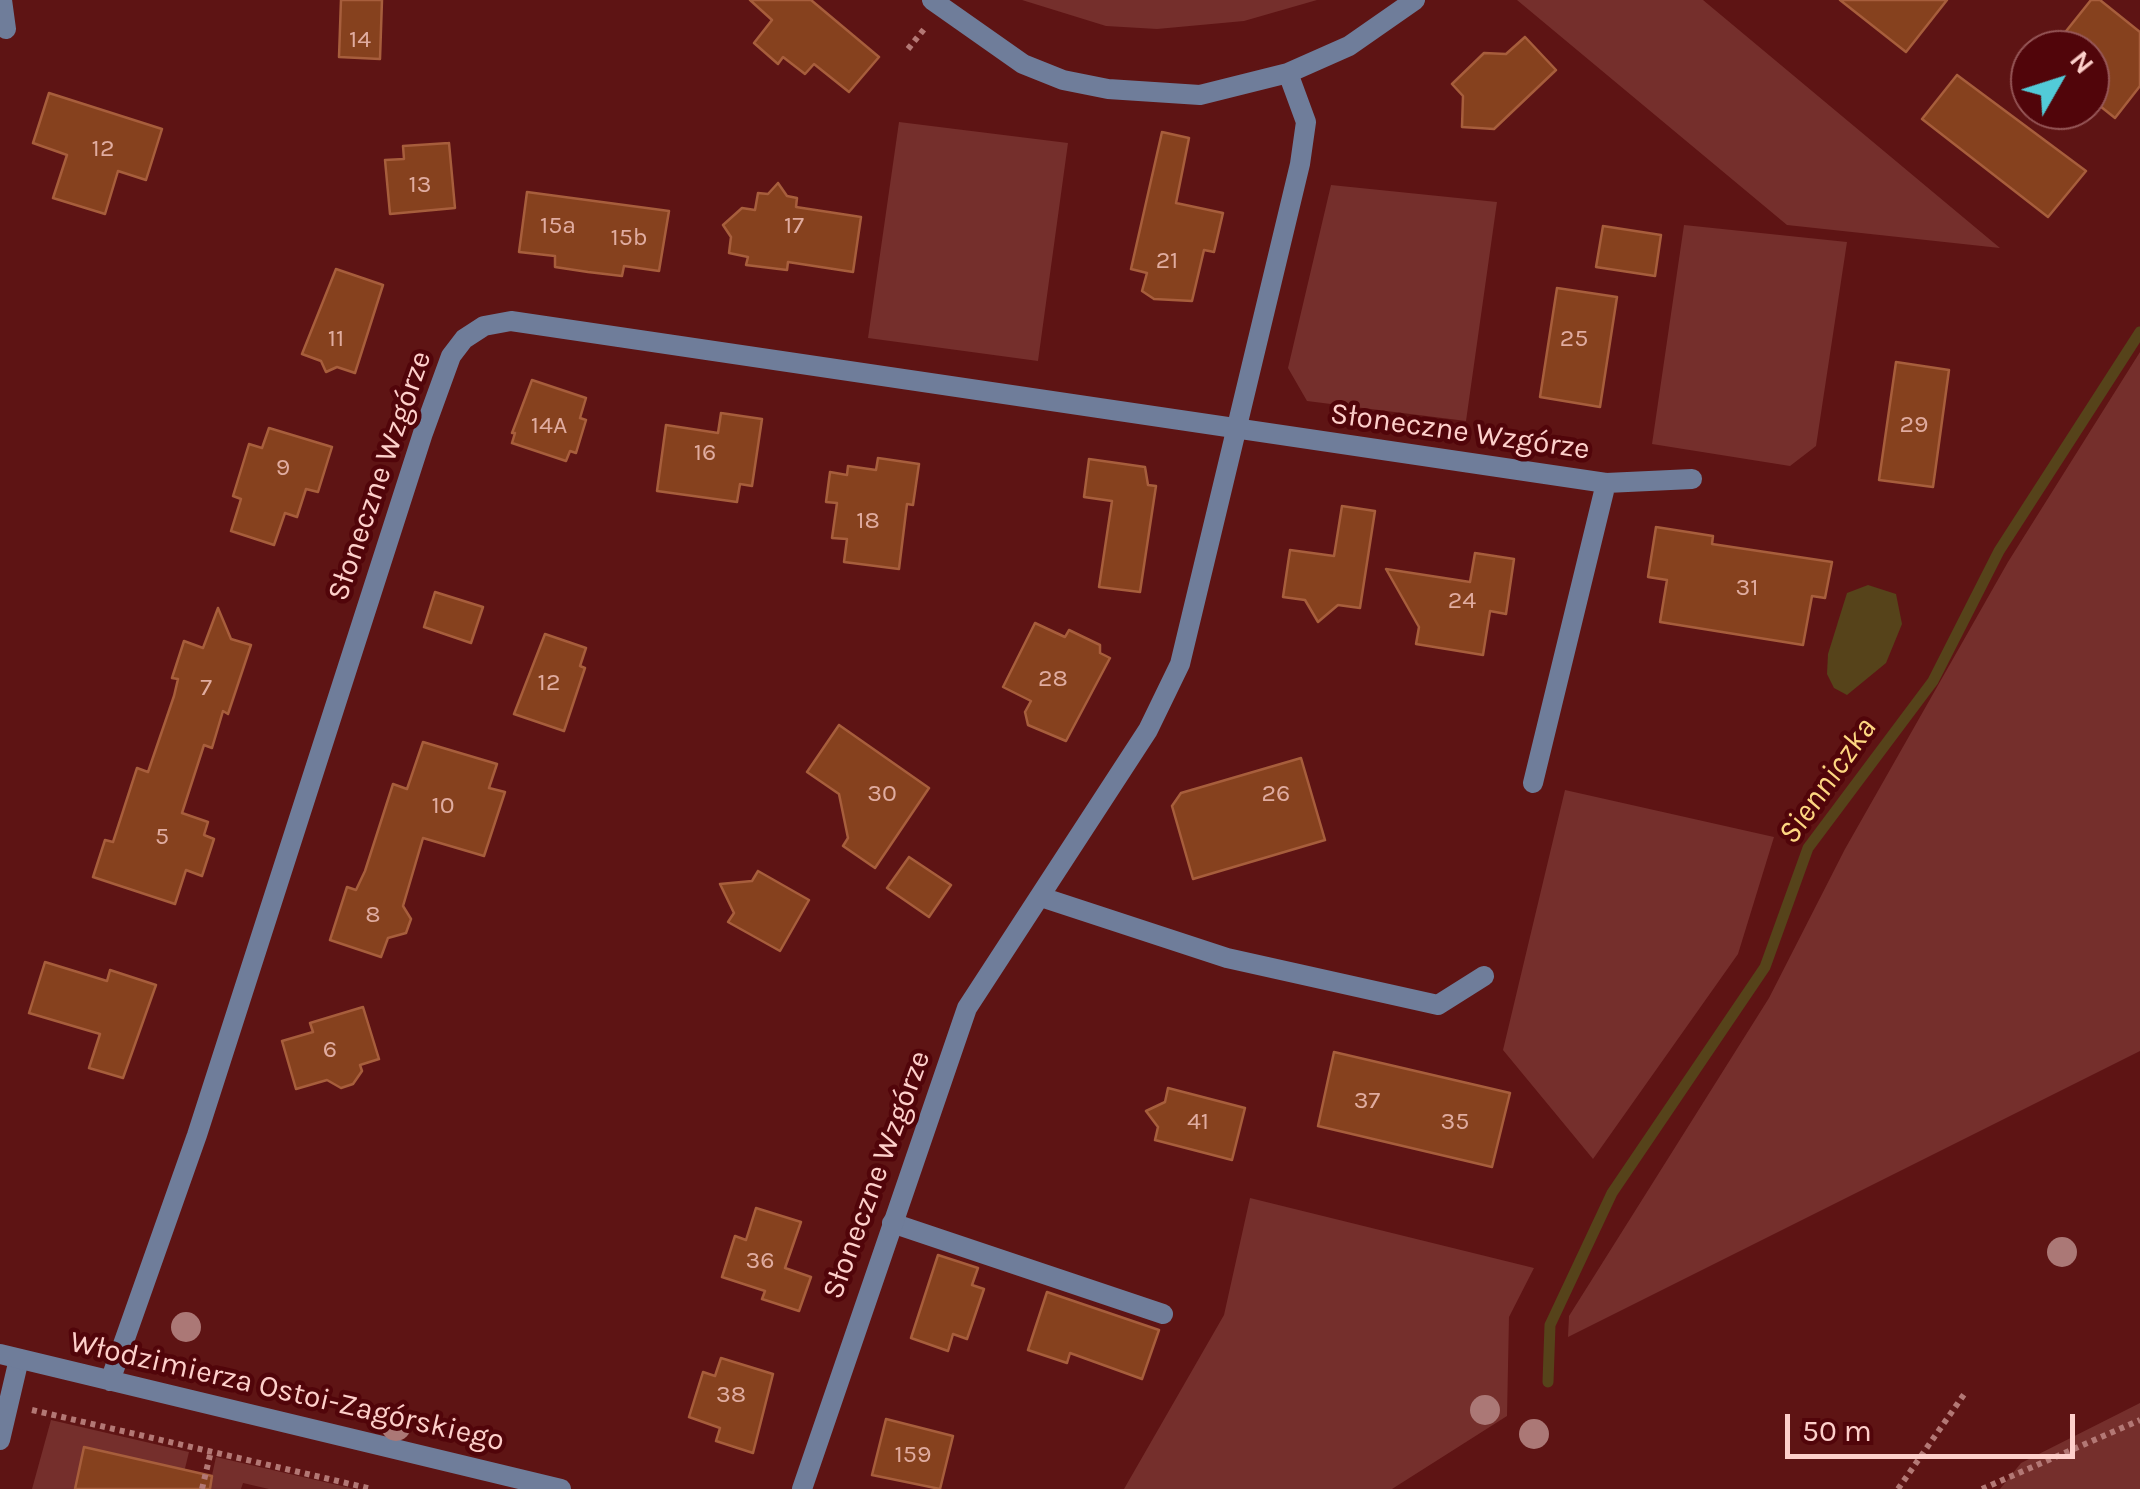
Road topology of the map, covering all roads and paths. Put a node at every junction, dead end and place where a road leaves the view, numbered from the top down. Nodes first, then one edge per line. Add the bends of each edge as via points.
1 (2, 0) edge
2 (932, 0) edge
3 (1415, 0) edge
4 (926, 27) dead end
5 (6, 30) dead end
6 (908, 49) dead end
7 (1288, 73) junction
8 (1238, 431) junction
9 (1692, 479) dead end
10 (1606, 484) junction
11 (1533, 783) dead end
12 (1041, 896) junction
13 (1484, 976) dead end
14 (892, 1223) junction
15 (1163, 1314) dead end
16 (9, 1357) edge
17 (110, 1381) junction
18 (1966, 1393) dead end
19 (9, 1404) junction
20 (2140, 1420) edge
21 (0, 1440) edge
22 (211, 1451) junction
23 (202, 1489) edge
24 (372, 1489) edge
25 (561, 1489) edge
26 (802, 1489) edge
27 (1898, 1489) edge
28 (1982, 1489) edge

1 - 5 street
2 - 7 street via 1022,64 1108,89 1200,95
3 - 7 street via 1349,46
4 - 6 path
7 - 8 street, Słoneczne Wzgórze via 1306,122
8 - 10 street, Słoneczne Wzgórze
8 - 12 street, Słoneczne Wzgórze via 1180,664 1148,730
8 - 17 street, Słoneczne Wzgórze via 511,321 464,339 451,356 423,432 197,1135
9 - 10 street
10 - 11 street, Słoneczne Wzgórze
12 - 13 street via 1227,958 1438,1005
12 - 14 street, Słoneczne Wzgórze via 968,1008
14 - 15 street
14 - 26 street, Słoneczne Wzgórze
16 - 17 street, Włodzimierza Ostoi-Zagórskiego
16 - 19 street
17 - 25 street, Włodzimierza Ostoi-Zagórskiego
18 - 27 path
19 - 21 street
19 - 22 path
20 - 28 path
22 - 23 path
22 - 24 path

